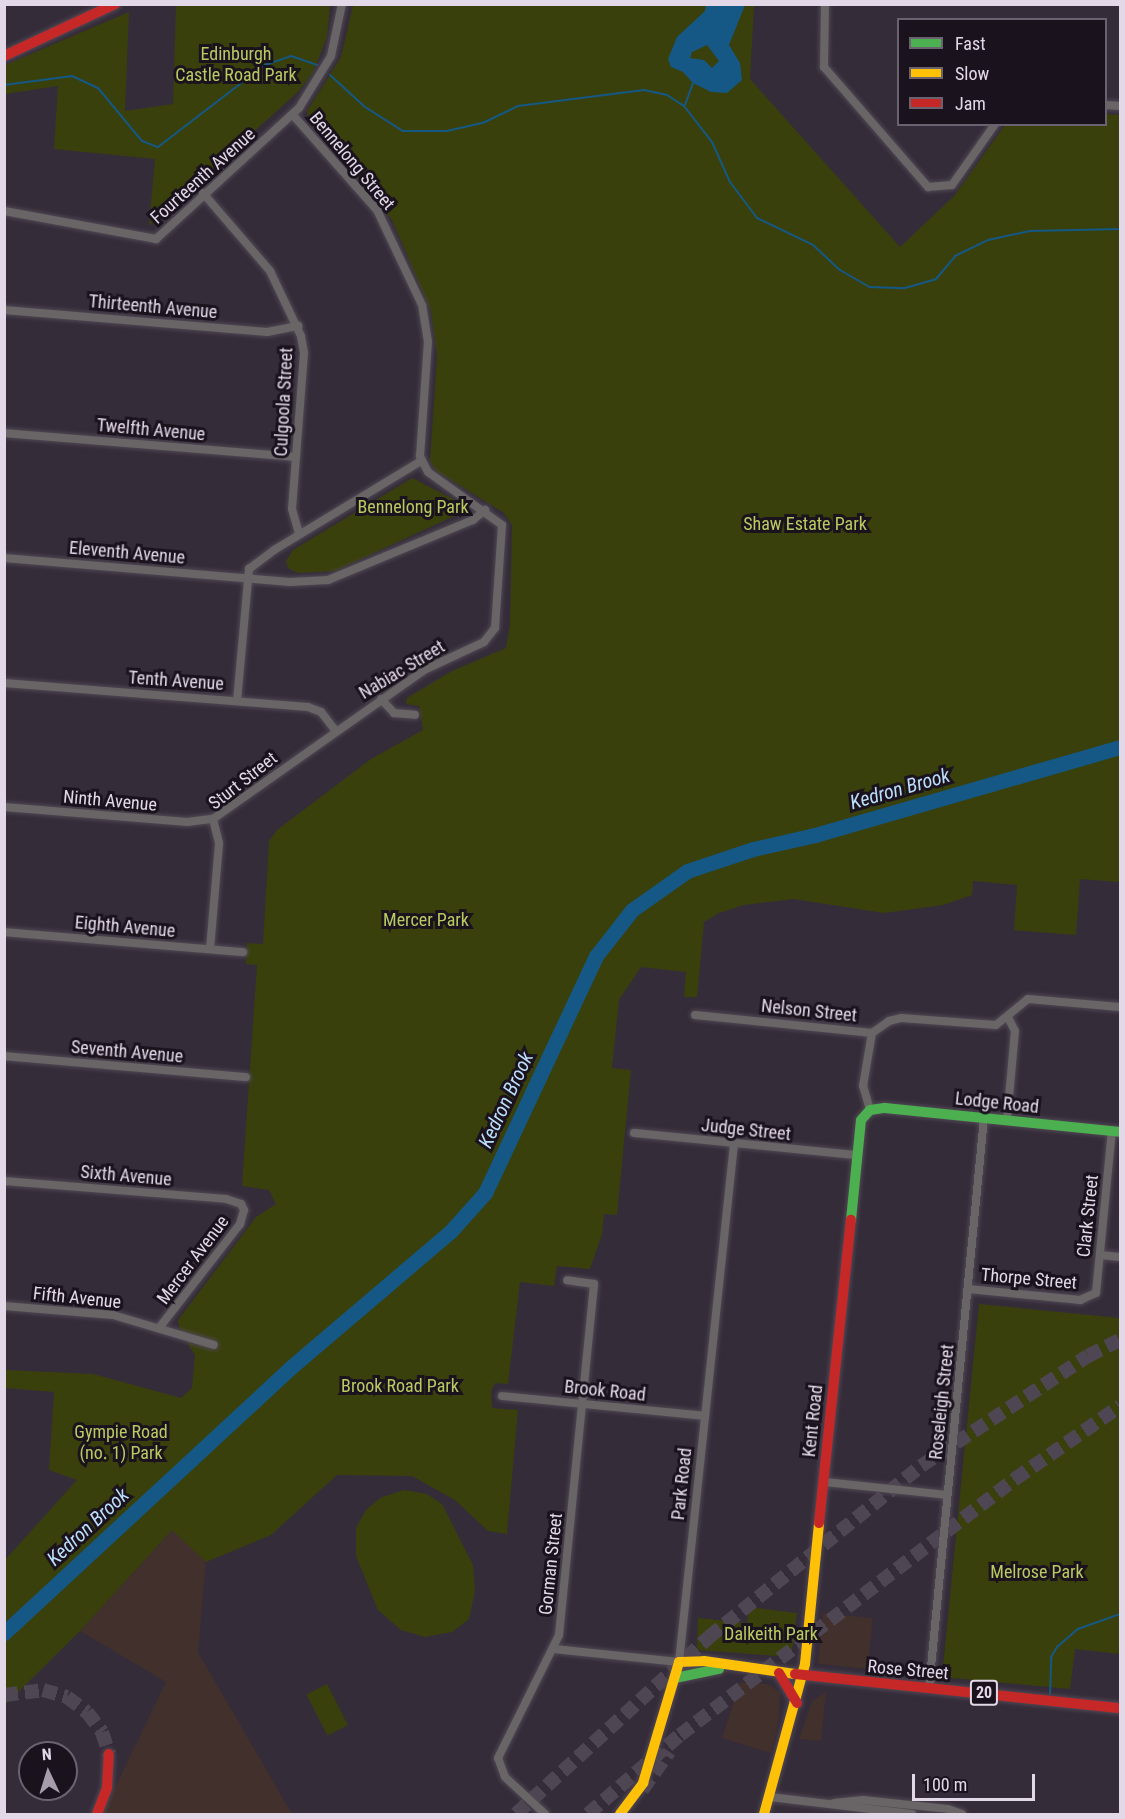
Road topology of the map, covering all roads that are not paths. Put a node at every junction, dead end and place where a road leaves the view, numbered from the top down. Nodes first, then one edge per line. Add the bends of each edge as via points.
1 (116, 4) edge
2 (342, 4) edge
3 (825, 4) edge
4 (4, 56) edge
5 (293, 115) junction
6 (994, 126) edge
7 (203, 193) junction
8 (4, 211) edge
9 (4, 310) edge
10 (298, 326) junction
11 (4, 434) edge
12 (296, 457) junction
13 (421, 461) junction
14 (485, 510) junction
15 (299, 534) junction
16 (4, 558) edge
17 (246, 578) junction
18 (4, 683) edge
19 (381, 699) junction
20 (237, 701) junction
21 (415, 715) dead end
22 (335, 730) junction
23 (4, 807) edge
24 (213, 819) junction
25 (4, 932) edge
26 (210, 949) junction
27 (243, 952) dead end
28 (1120, 1007) edge
29 (695, 1015) dead end
30 (1008, 1017) junction
31 (872, 1033) junction
32 (4, 1056) edge
33 (246, 1077) dead end
34 (870, 1110) junction
35 (984, 1118) junction
36 (1007, 1120) junction
37 (1116, 1131) edge
38 (634, 1133) dead end
39 (734, 1144) junction
40 (856, 1155) junction
41 (4, 1181) edge
42 (243, 1207) joint
43 (1100, 1255) junction
44 (1120, 1257) edge
45 (567, 1280) dead end
46 (968, 1289) junction
47 (1088, 1299) joint
48 (5, 1308) edge
49 (159, 1328) junction
50 (214, 1345) dead end
51 (502, 1396) dead end
52 (582, 1404) junction
53 (705, 1416) junction
54 (824, 1482) junction
55 (947, 1494) junction
56 (553, 1649) junction
57 (679, 1662) junction
58 (729, 1667) junction
59 (779, 1673) junction
60 (803, 1676) junction
61 (675, 1678) junction
62 (929, 1688) junction
63 (797, 1703) junction
64 (1120, 1708) edge
65 (109, 1754) tunnel mouth
66 (770, 1797) junction
67 (833, 1803) junction
68 (96, 1815) edge
69 (545, 1815) edge
70 (620, 1815) edge
71 (764, 1815) edge
72 (912, 1815) edge
73 (962, 1815) edge

1 - 4 main road
2 - 5 street, Fourteenth Avenue via 331,56
3 - 6 street via 824,67 925,185 934,190 952,185
5 - 7 street, Fourteenth Avenue
5 - 13 street, Bennelong Street via 377,210 422,305 428,342
7 - 8 street, Fourteenth Avenue via 162,234 150,240
7 - 10 street, Culgoola Street via 270,271
9 - 10 street, Thirteenth Avenue via 267,332
10 - 12 street, Culgoola Street via 304,353
11 - 12 street, Twelfth Avenue
12 - 15 street, Culgoola Street via 292,514
13 - 14 street via 428,472
13 - 15 street
14 - 17 street, Eleventh Avenue via 473,520 328,580
14 - 19 street, Nabiac Street via 504,530 496,623 488,640 442,660
15 - 17 street via 260,560
16 - 17 street, Eleventh Avenue
17 - 20 street
18 - 20 street, Tenth Avenue
19 - 21 street via 391,711
19 - 22 street, Nabiac Street
20 - 22 street, Tenth Avenue via 313,707
22 - 24 street, Sturt Street
23 - 24 street, Ninth Avenue via 187,822
24 - 26 street, Sturt Street via 219,843
25 - 26 street, Eighth Avenue
26 - 27 street, Eighth Avenue
28 - 30 street, Nelson Street via 1028,999
29 - 31 street, Nelson Street
30 - 31 street, Nelson Street via 989,1026 895,1019
30 - 36 street via 1015,1031
31 - 34 street via 863,1086
32 - 33 street, Seventh Avenue
34 - 35 main road, Lodge Road
34 - 40 main road, Kent Road via 861,1120
35 - 36 main road, Lodge Road
35 - 46 street, Roseleigh Street
36 - 37 main road, Lodge Road
37 - 43 street, Clark Street
38 - 39 street, Judge Street
39 - 40 street, Judge Street
39 - 53 street, Park Road
40 - 54 main road, Kent Road
41 - 42 street, Sixth Avenue via 226,1199
42 - 49 street, Mercer Avenue via 240,1224
43 - 44 street
43 - 47 street, Clark Street via 1096,1293
45 - 52 street, Gorman Street via 594,1284
46 - 47 street, Thorpe Street
46 - 55 street, Roseleigh Street
48 - 49 street, Fifth Avenue via 112,1315
49 - 50 street, Fifth Avenue
51 - 52 street, Brook Road
52 - 53 street, Brook Road
52 - 56 street, Gorman Street via 559,1635
53 - 57 street, Park Road
54 - 55 street
54 - 60 main road, Kent Road
55 - 62 street, Roseleigh Street
56 - 57 street, Rose Street
56 - 69 street, Gorman Street via 500,1747 498,1758 505,1777
57 - 58 main road, Rose Street / 20 via 704,1661
57 - 61 main road, Park Road
58 - 59 main road, Rose Street / 20
58 - 61 main road, Rose Street / 20
59 - 60 main road, Rose Street / 20
59 - 63 main road
60 - 62 main road, Rose Street / 20
60 - 63 main road, Kent Road
61 - 70 main road, Park Road via 643,1784
62 - 64 main road, Rose Street / 20
63 - 66 main road, Kent Road
65 - 68 main road via 107,1788
66 - 67 street
66 - 71 main road, Kent Road
67 - 72 street
67 - 73 street via 862,1800 948,1809

